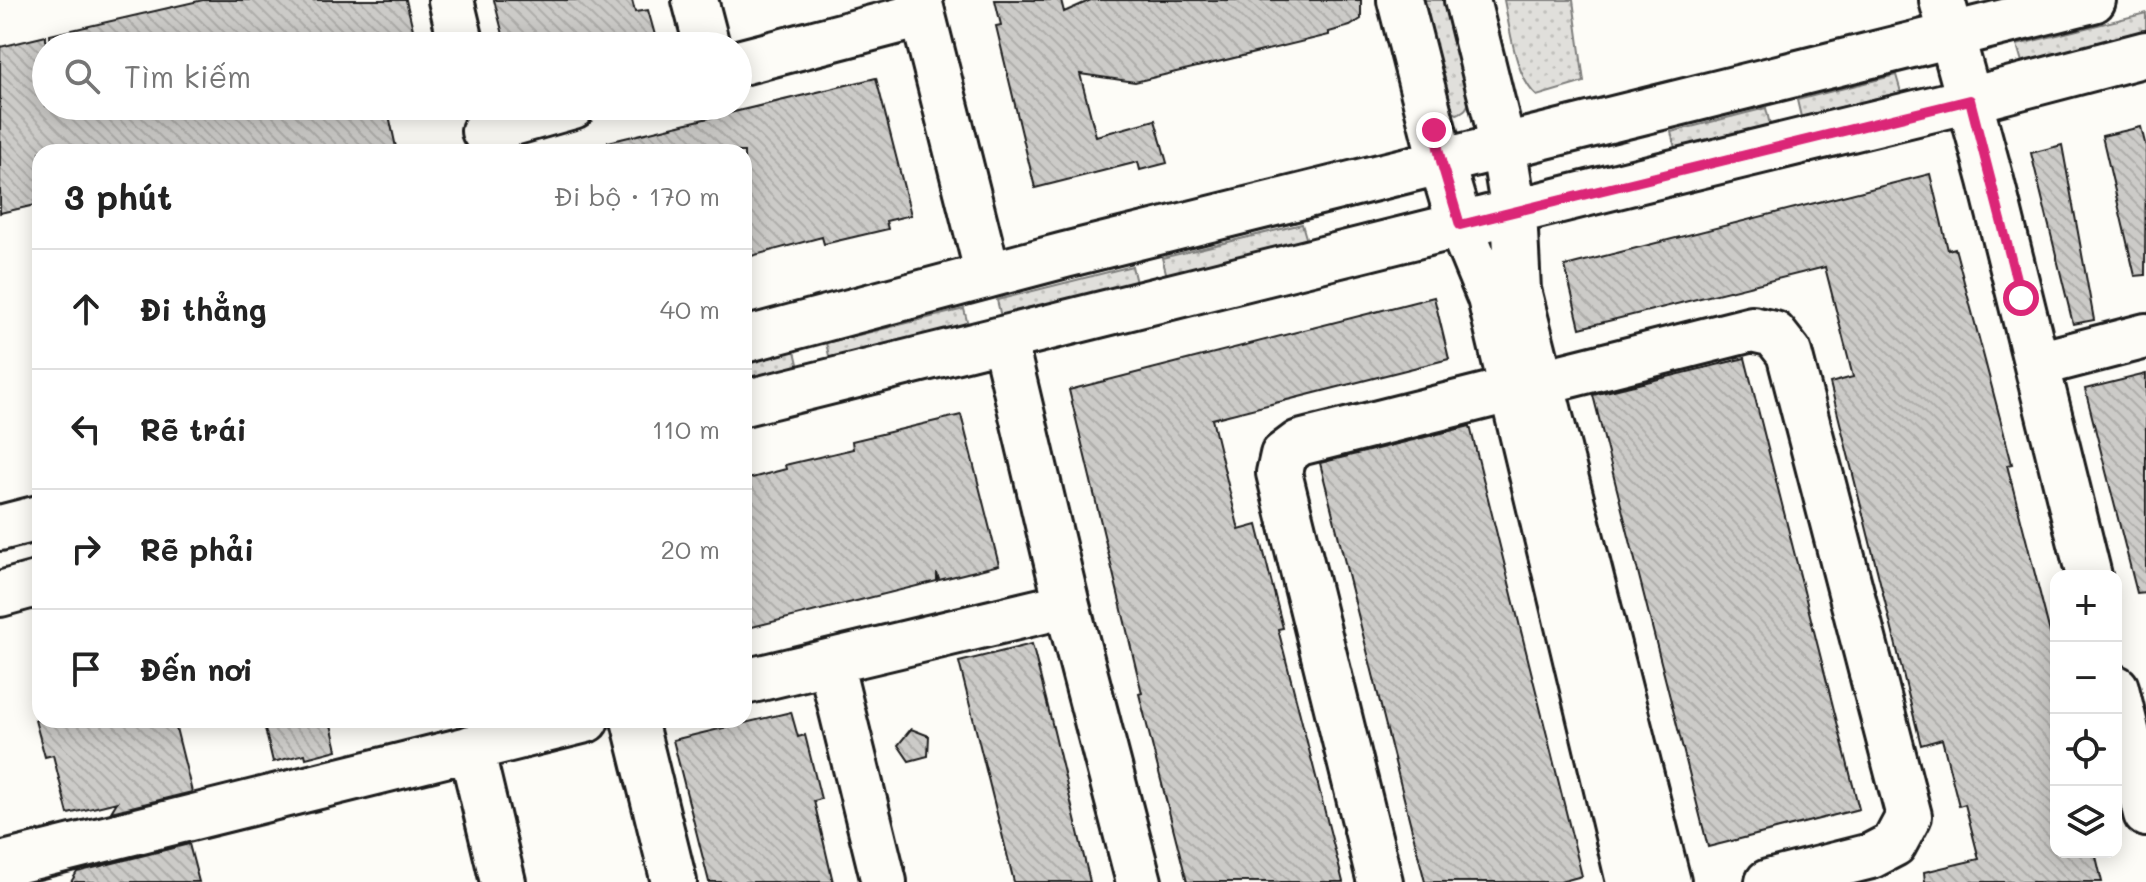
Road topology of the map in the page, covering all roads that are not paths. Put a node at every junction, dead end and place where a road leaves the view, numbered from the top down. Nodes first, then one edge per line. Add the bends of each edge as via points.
1 (451, 0) edge
2 (695, 0) edge
3 (1400, 0) edge
4 (1467, 0) edge
5 (2093, 0) edge
6 (920, 8) edge
7 (1946, 17) edge
8 (459, 32) edge
9 (703, 32) edge
10 (2146, 54) edge
11 (752, 59) edge
12 (1970, 100) junction
13 (521, 120) edge
14 (484, 130) edge
15 (1503, 145) junction
16 (1441, 161) junction
17 (1514, 212) junction
18 (1460, 225) junction
19 (988, 275) junction
20 (2146, 336) edge
21 (752, 338) edge
22 (1004, 339) junction
23 (2038, 364) junction
24 (1527, 385) junction
25 (752, 401) edge
26 (32, 520) edge
27 (0, 528) edge
28 (2088, 570) edge
29 (32, 585) edge
30 (0, 594) edge
31 (1067, 605) junction
32 (830, 662) junction
33 (752, 680) edge
34 (2122, 713) edge
35 (553, 728) edge
36 (636, 728) edge
37 (471, 748) junction
38 (2146, 814) edge
39 (0, 865) edge
40 (503, 882) edge
41 (674, 882) edge
42 (884, 882) edge
43 (1139, 882) edge
44 (1380, 882) edge
45 (1629, 882) edge
46 (1668, 882) edge
47 (1768, 882) edge

1 - 8 street
2 - 9 street
3 - 16 street
4 - 15 street
5 - 7 street
6 - 11 street
6 - 19 street
7 - 12 street
7 - 15 street
10 - 12 street
12 - 17 street
12 - 23 street
13 - 14 street
15 - 16 street
15 - 17 street
16 - 18 street
16 - 19 street
17 - 18 street
17 - 24 street
18 - 22 street
18 - 24 street
19 - 21 street
20 - 23 street
22 - 25 street
22 - 31 street
23 - 28 street
24 - 44 street via 1299,443 1283,455 1279,473
24 - 45 street
24 - 46 street
24 - 47 street via 1752,329 1774,334 1789,353 1909,816 1894,844 1871,856
26 - 27 street
29 - 30 street
31 - 32 street
31 - 43 street
32 - 33 street
32 - 42 street
34 - 38 street
35 - 37 street
36 - 41 street
37 - 39 street
37 - 40 street

